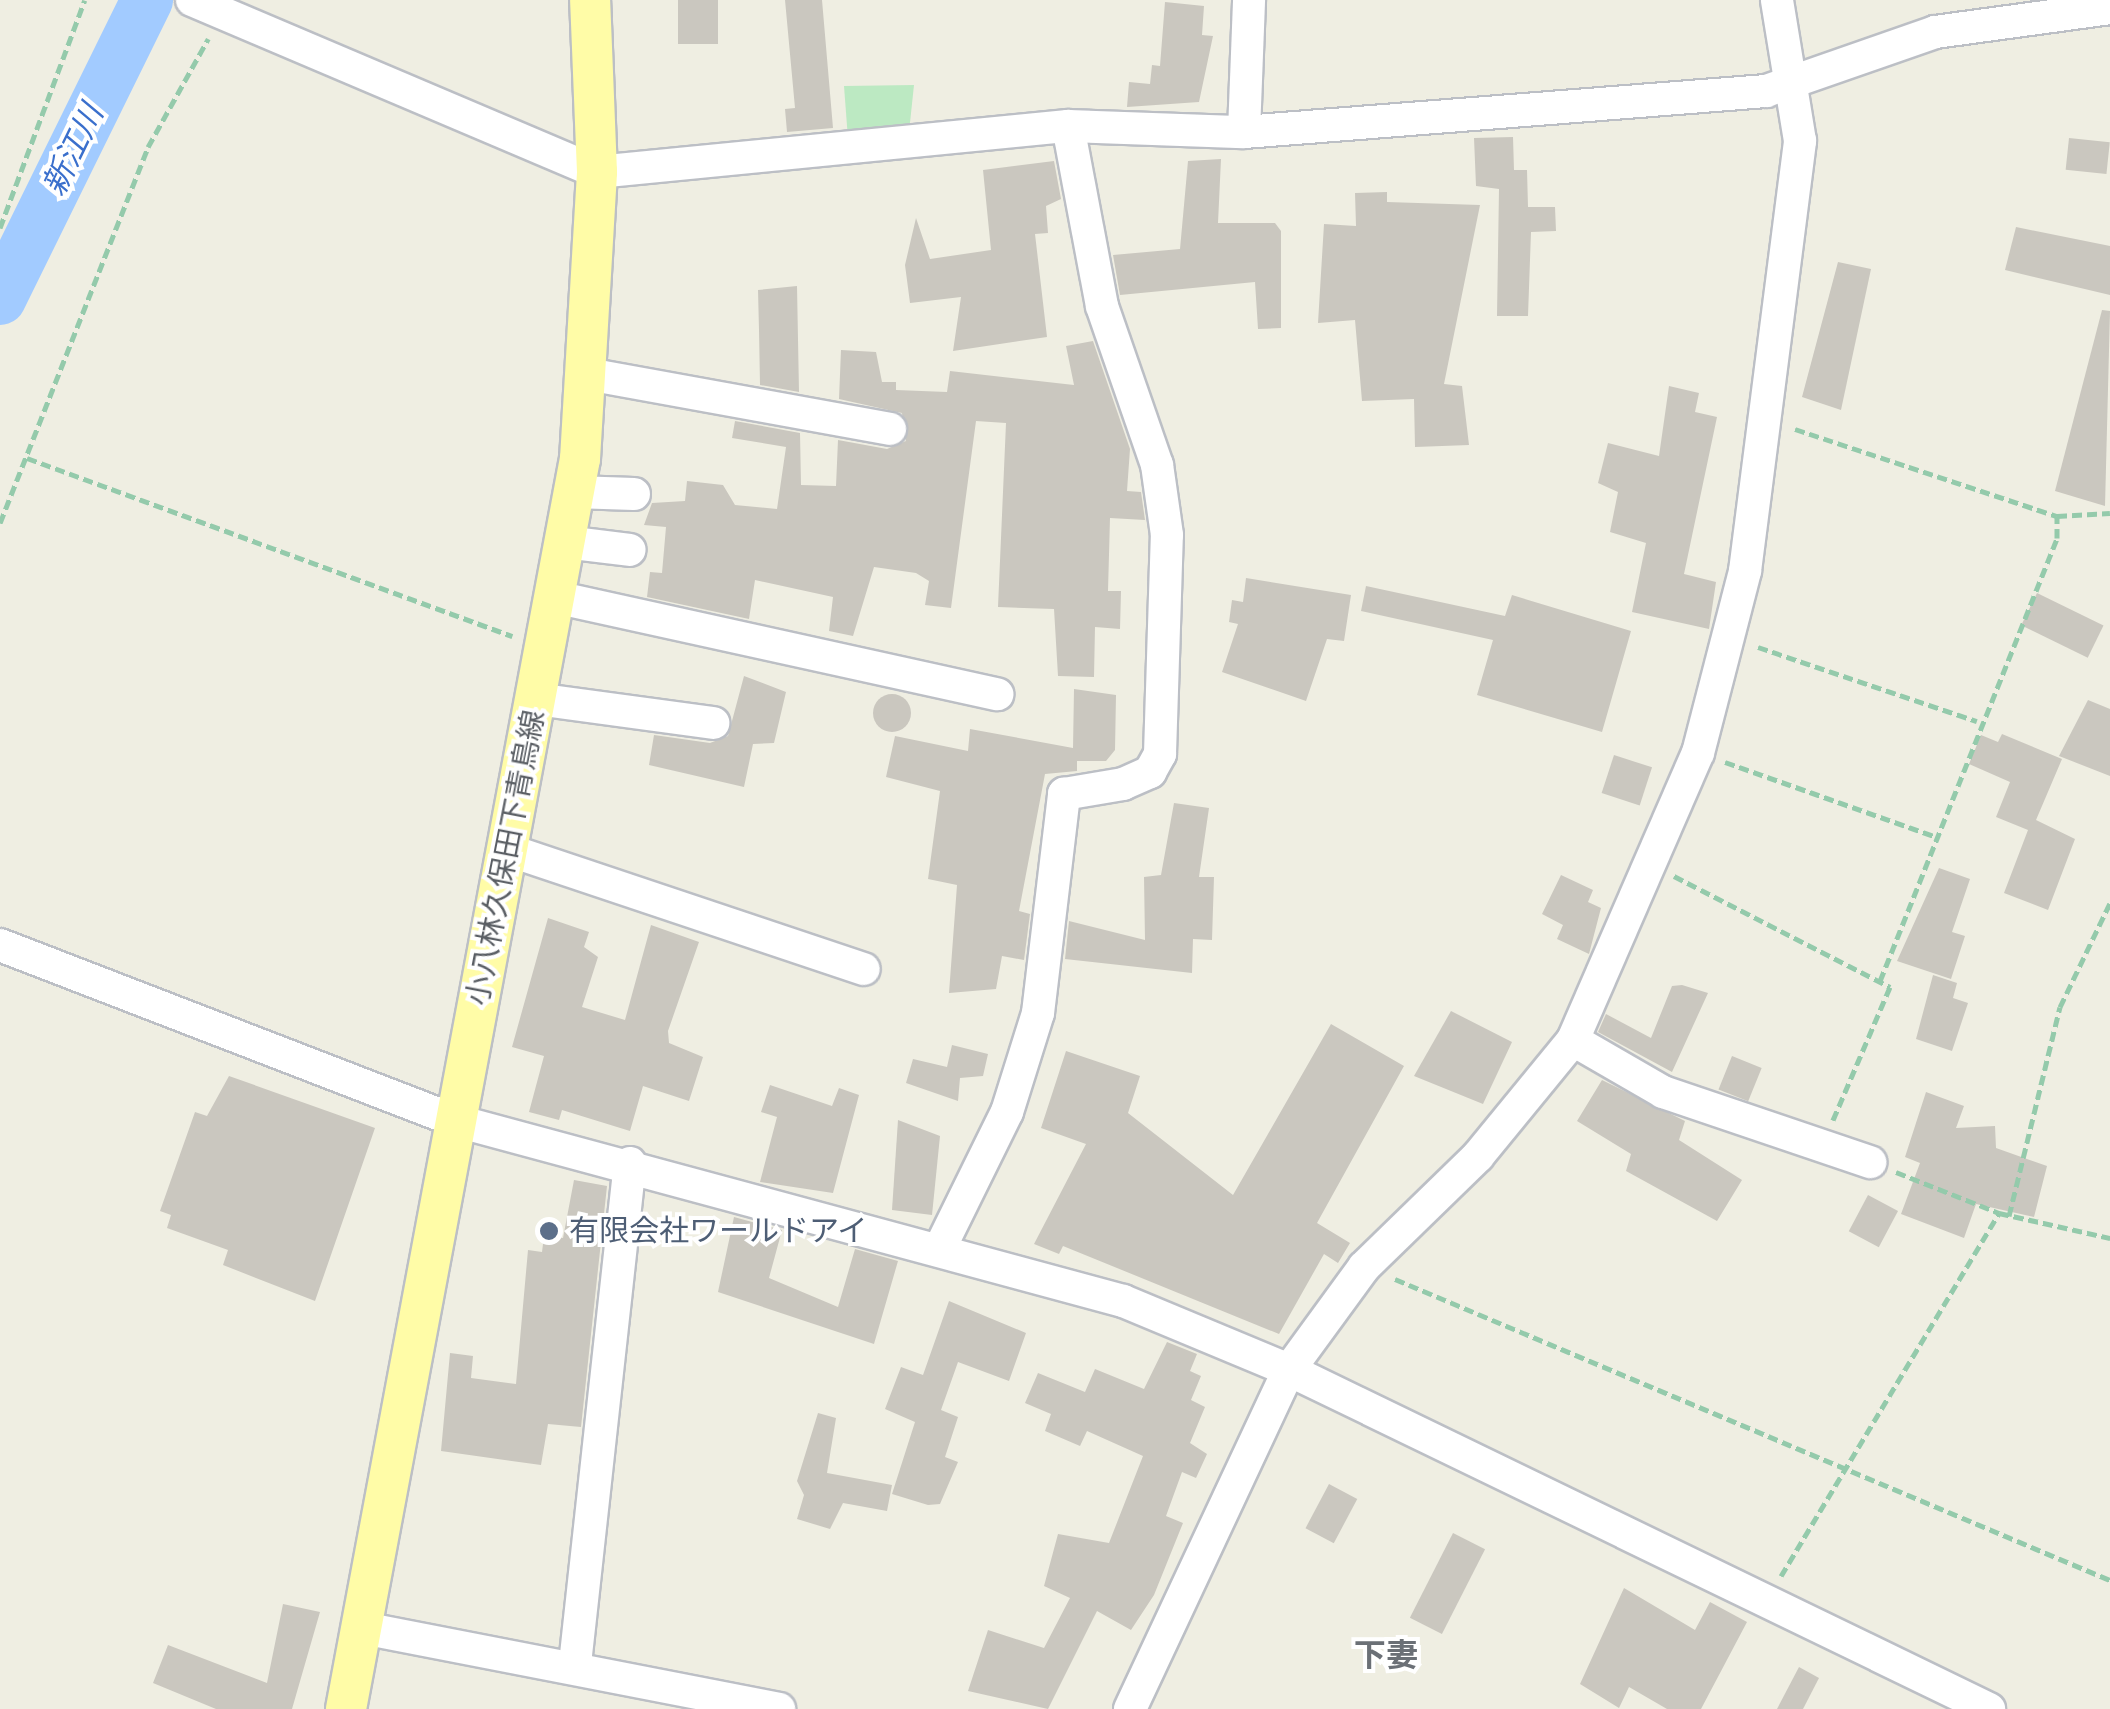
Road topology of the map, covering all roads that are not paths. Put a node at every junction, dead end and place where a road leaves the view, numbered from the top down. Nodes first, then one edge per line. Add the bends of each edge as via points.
1 (590, 0) edge
2 (1250, 0) edge
3 (1777, 0) edge
4 (206, 7) edge
5 (2110, 8) edge
6 (1794, 85) junction
7 (1068, 126) junction
8 (1244, 132) junction
9 (597, 172) junction
10 (588, 374) junction
11 (890, 428) dead end
12 (574, 492) junction
13 (634, 494) dead end
14 (565, 542) junction
15 (630, 550) dead end
16 (555, 597) junction
17 (998, 694) dead end
18 (536, 699) junction
19 (713, 722) dead end
20 (508, 850) junction
21 (0, 945) edge
22 (864, 969) dead end
23 (1573, 1040) junction
24 (457, 1120) junction
25 (1870, 1162) road end
26 (630, 1163) junction
27 (940, 1248) junction
28 (1289, 1370) junction
29 (363, 1628) junction
30 (575, 1664) junction
31 (346, 1709) edge
32 (780, 1709) edge
33 (1130, 1709) edge
34 (1989, 1709) edge

1 - 9 main road, 小八林久保田下青鳥線
2 - 8 street
3 - 6 street
4 - 9 street
5 - 6 street via 1935,32
6 - 8 street
6 - 23 street via 1800,141 1732,640 1654,866
7 - 8 street
7 - 9 street
7 - 27 street via 1102,306 1157,465 1167,535 1160,754 1150,772 1122,784 1064,794 1038,1013 1006,1112
9 - 10 main road, 小八林久保田下青鳥線
10 - 11 street
10 - 12 main road, 小八林久保田下青鳥線
12 - 13 street
12 - 14 main road, 小八林久保田下青鳥線
14 - 15 street
14 - 16 main road, 小八林久保田下青鳥線
16 - 17 street
16 - 18 main road, 小八林久保田下青鳥線
18 - 19 street
18 - 20 main road, 小八林久保田下青鳥線
20 - 22 street
20 - 24 main road, 小八林久保田下青鳥線
21 - 24 street
23 - 25 street via 1663,1092
23 - 28 street via 1478,1156 1364,1268
24 - 26 street
24 - 29 main road, 小八林久保田下青鳥線
26 - 27 street
26 - 30 street
27 - 28 street via 1123,1301
28 - 33 street
28 - 34 street
29 - 30 street
29 - 31 main road, 小八林久保田下青鳥線
30 - 32 street

